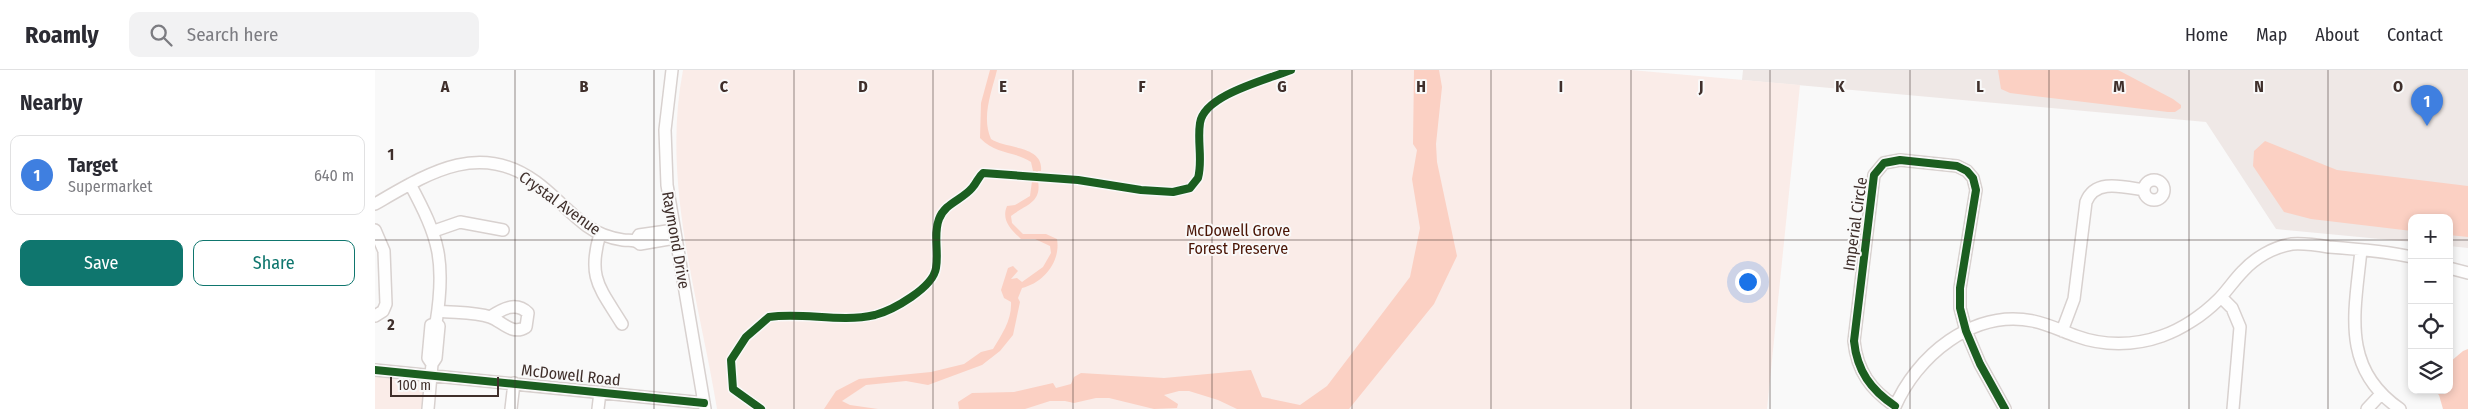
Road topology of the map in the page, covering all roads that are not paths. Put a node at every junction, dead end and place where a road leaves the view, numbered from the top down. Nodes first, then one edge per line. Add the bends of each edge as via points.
1 (672, 70) edge
2 (410, 184) junction
3 (2144, 190) dead end
4 (375, 204) edge
5 (375, 230) edge
6 (503, 230) dead end
7 (434, 231) junction
8 (600, 234) junction
9 (675, 234) junction
10 (2361, 250) junction
11 (2408, 256) edge
12 (2453, 269) edge
13 (2468, 273) edge
14 (384, 274) junction
15 (375, 283) edge
16 (2221, 297) junction
17 (375, 316) edge
18 (437, 317) junction
19 (490, 317) dead end
20 (622, 324) dead end
21 (2062, 330) junction
22 (1966, 331) junction
23 (375, 370) edge
24 (431, 376) junction
25 (514, 383) junction
26 (600, 392) junction
27 (2381, 394) junction
28 (705, 406) edge
29 (1895, 408) edge
30 (428, 409) edge
31 (511, 409) edge
32 (598, 409) edge
33 (2005, 409) edge
34 (2233, 409) edge
35 (2367, 409) edge
36 (2400, 409) edge

1 - 9 street, Raymond Drive via 666,112 665,158
2 - 4 street, Crystal Avenue
2 - 7 street
2 - 8 street, Crystal Avenue via 431,172 469,162 506,166 536,182
3 - 21 street via 2111,186 2101,187 2090,195 2074,298
5 - 14 street via 384,251
6 - 7 street via 460,222
7 - 18 street via 441,272
8 - 9 street, Crystal Avenue via 636,240 641,244
8 - 20 street via 595,253 595,279
9 - 28 street, Raymond Drive
10 - 11 street
10 - 16 street via 2292,244 2264,254 2241,272
10 - 27 street via 2355,342 2364,369
12 - 13 street
14 - 15 street
14 - 17 street via 385,304 383,311
16 - 21 street via 2179,329 2141,342 2088,340
16 - 34 street via 2232,308 2240,327
18 - 19 street
18 - 24 street via 436,358
21 - 22 street via 2031,321 2007,320 1981,324
22 - 29 street via 1927,359
22 - 29 street, Imperial Circle via 1959,297 1974,210 1975,182 1967,171 1957,166 1899,160 1884,163 1876,172 1872,186 1854,341 1863,375 1876,392
22 - 33 street via 1988,381
23 - 24 street, McDowell Road
24 - 25 street, McDowell Road
24 - 30 street
25 - 26 street, McDowell Road
25 - 31 street
26 - 28 street, McDowell Road
26 - 32 street
27 - 35 street
27 - 36 street

